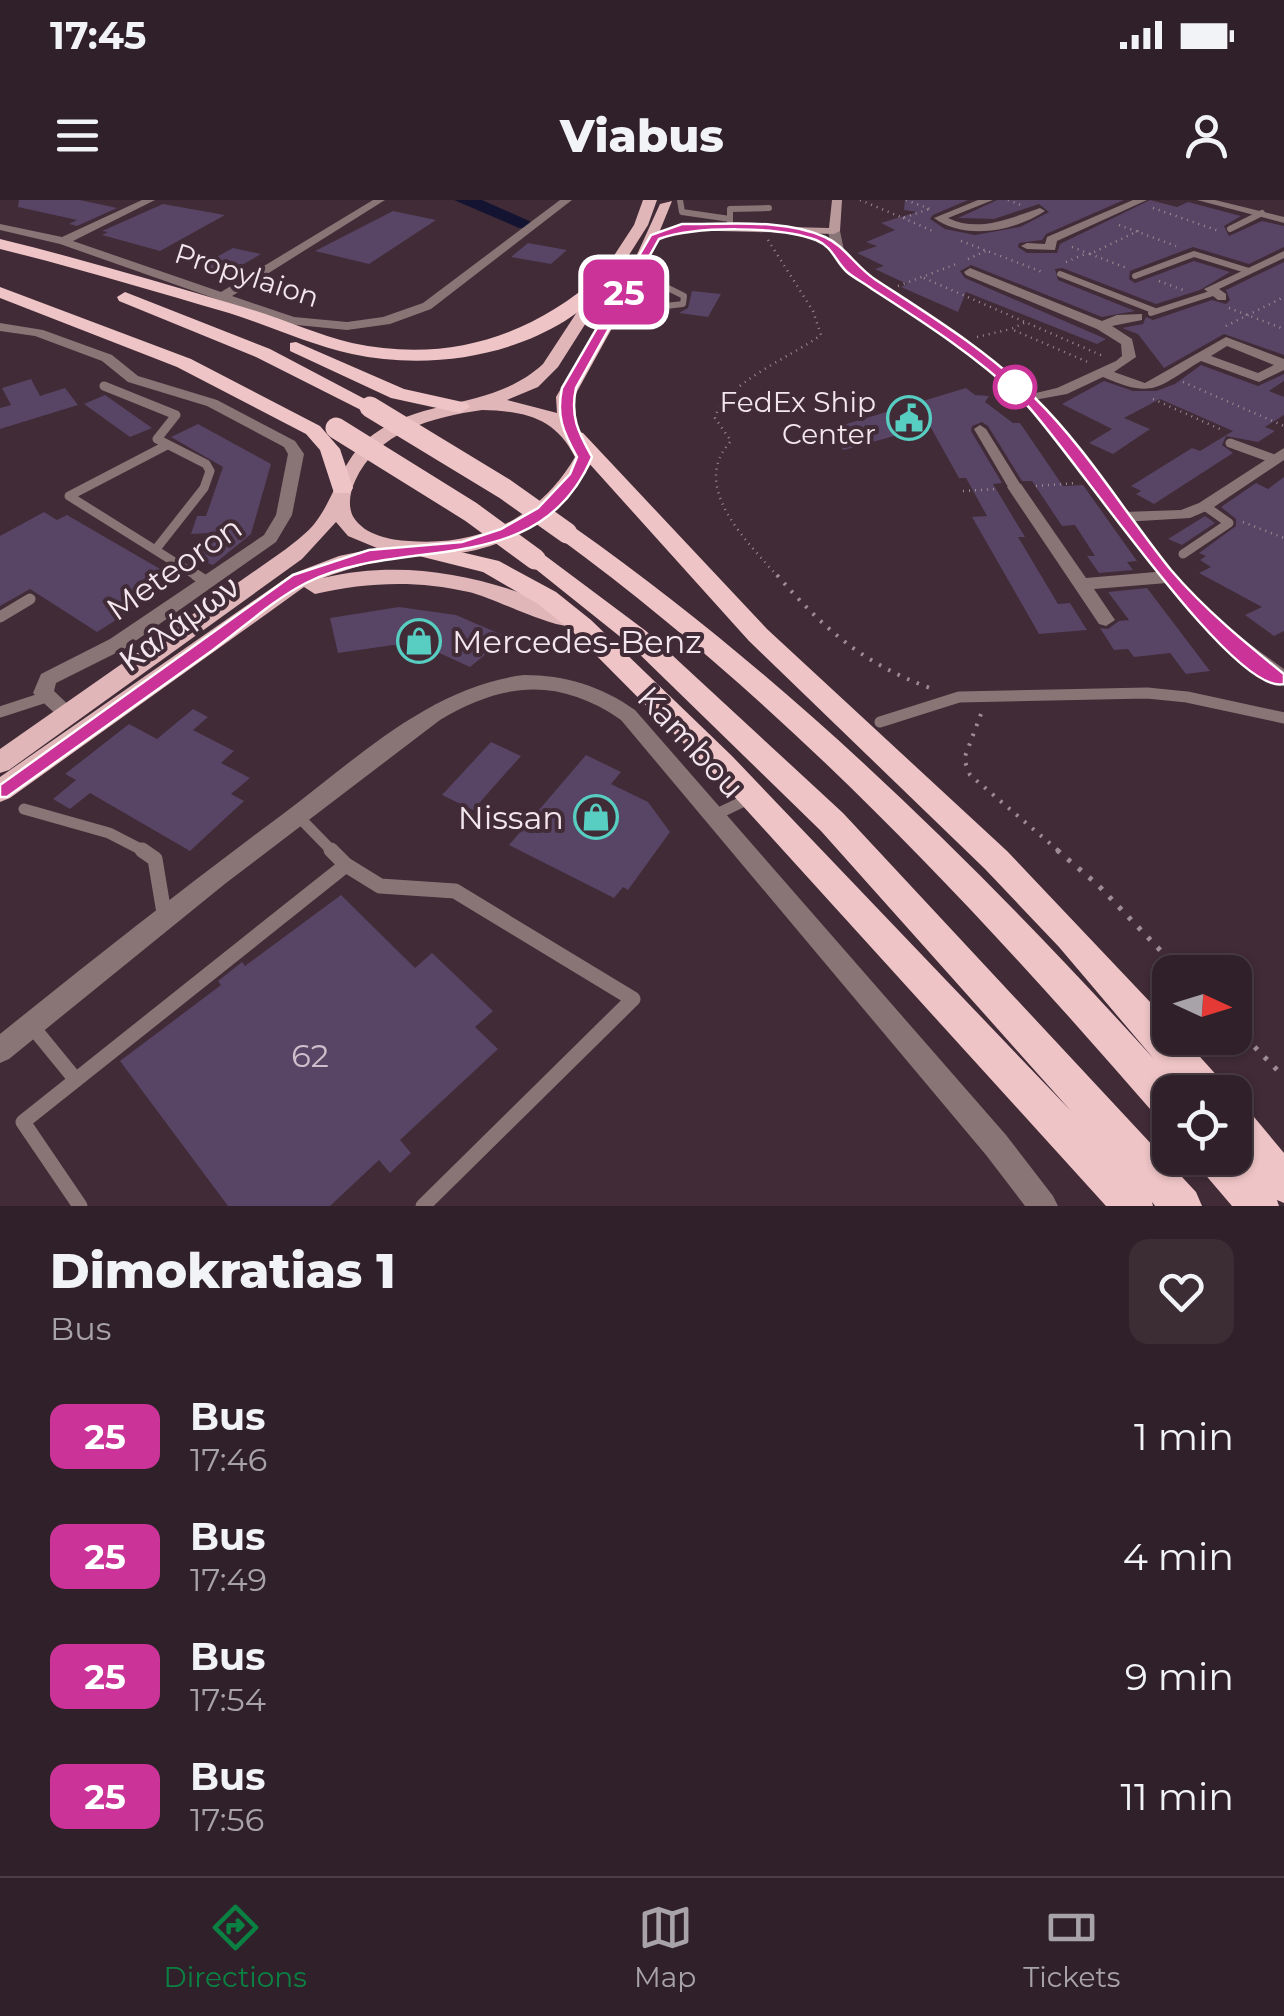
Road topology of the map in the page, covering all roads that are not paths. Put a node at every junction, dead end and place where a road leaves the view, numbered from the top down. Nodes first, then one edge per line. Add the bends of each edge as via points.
1 (150, 200) edge
2 (380, 200) edge
3 (567, 200) edge
4 (650, 200) edge
5 (680, 200) edge
6 (837, 200) edge
7 (988, 200) edge
8 (1202, 200) edge
9 (1140, 202) edge
10 (1235, 203) edge
11 (666, 205) edge
12 (768, 208) dead end
13 (1040, 212) dead end
14 (1262, 213) junction
15 (1284, 220) edge
16 (730, 221) junction
17 (833, 224) junction
18 (0, 226) edge
19 (783, 228) junction
20 (1230, 229) road end
21 (654, 237) junction
22 (63, 241) junction
23 (0, 244) edge
24 (1027, 246) dead end
25 (837, 248) junction
26 (1284, 254) edge
27 (0, 258) edge
28 (1249, 270) junction
29 (636, 272) junction
30 (970, 272) dead end
31 (1060, 274) dead end
32 (1135, 276) dead end
33 (0, 278) edge
34 (122, 279) junction
35 (606, 280) junction
36 (0, 292) edge
37 (1217, 295) joint
38 (224, 296) junction
39 (1156, 311) junction
40 (613, 312) junction
41 (1137, 317) joint
42 (0, 320) edge
43 (1102, 326) junction
44 (1254, 352) junction
45 (1199, 356) junction
46 (1284, 365) edge
47 (1228, 368) junction
48 (1111, 369) junction
49 (104, 386) dead end
50 (1028, 399) junction
51 (482, 405) junction
52 (460, 407) junction
53 (980, 429) dead end
54 (572, 432) junction
55 (1230, 443) road end
56 (167, 445) junction
57 (1279, 456) edge
58 (1024, 487) joint
59 (341, 493) junction
60 (1204, 506) junction
61 (1123, 517) junction
62 (137, 537) junction
63 (124, 544) dead end
64 (156, 549) junction
65 (421, 550) junction
66 (1183, 554) dead end
67 (1167, 576) junction
68 (207, 582) junction
69 (1082, 584) junction
70 (30, 599) dead end
71 (0, 617) edge
72 (1106, 620) dead end
73 (234, 624) junction
74 (582, 626) junction
75 (1284, 679) edge
76 (46, 698) junction
77 (0, 712) edge
78 (68, 714) junction
79 (1284, 718) edge
80 (880, 722) dead end
81 (0, 763) edge
82 (0, 791) edge
83 (746, 800) dead end
84 (24, 809) dead end
85 (297, 815) junction
86 (715, 815) junction
87 (346, 865) junction
88 (165, 919) junction
89 (31, 1025) junction
90 (0, 1050) edge
91 (1192, 1075) edge
92 (76, 1080) junction
93 (1152, 1085) edge
94 (1252, 1145) edge
95 (1232, 1175) edge
96 (1284, 1184) edge
97 (80, 1206) edge
98 (423, 1206) edge
99 (1043, 1206) edge
100 (1132, 1206) edge
101 (1182, 1206) edge
102 (1259, 1206) edge

1 - 22 street
2 - 38 street
3 - 38 street, Propylaion via 433,302 397,318 313,325
4 - 35 main road
5 - 16 lane via 682,212
6 - 17 main road
7 - 13 street via 939,218 994,228
8 - 10 street
9 - 24 street via 1052,239 1051,248
10 - 14 street
11 - 16 main road via 682,220
11 - 21 main road
12 - 16 lane via 735,206
14 - 15 street
14 - 20 lane
16 - 19 main road
17 - 19 main road
17 - 25 street
18 - 22 street, Propylaion
19 - 21 main road via 682,227
19 - 25 main road
21 - 29 main road
22 - 38 street, Propylaion
23 - 34 highway
25 - 50 street via 850,268 960,341
26 - 28 street
27 - 93 highway, bridge via 202,326 370,407 567,533 704,635 802,725 962,880
28 - 32 lane via 1194,254
28 - 37 street via 1210,289
29 - 40 main road
29 - 40 lane via 684,301
30 - 43 street
31 - 39 lane
33 - 101 highway, bridge via 164,338 336,428 456,502 638,637 832,822
34 - 35 highway via 350,348 420,355 528,336 580,305
34 - 52 highway via 250,325 398,394
35 - 51 main road via 540,376
36 - 59 highway via 184,363 313,430 330,449
37 - 39 lane
39 - 41 lane
40 - 54 main road via 565,397
41 - 43 street
42 - 68 street, Meteoron via 112,360 129,378 212,403 293,447 281,524
43 - 48 street via 1128,342 1129,357
44 - 45 street via 1226,340
44 - 46 street
44 - 47 street
45 - 47 street
45 - 48 street via 1141,388
46 - 47 street via 1259,378
48 - 50 street
49 - 56 lane via 176,416 157,439
50 - 61 street
51 - 52 main road
51 - 54 main road via 526,408
52 - 59 main road via 389,432 362,454
53 - 58 street
54 - 65 main road via 585,457 544,512 487,540
54 - 91 highway via 758,635 1058,924
55 - 57 lane
56 - 62 lane via 70,496
56 - 64 lane via 206,464 210,476
57 - 60 street
58 - 69 street
59 - 65 main road via 344,520 352,529 381,544
59 - 78 main road, Καλάμων via 322,528 294,554
60 - 61 street via 1169,516
60 - 66 lane via 1229,523
61 - 67 street
62 - 63 lane
62 - 64 lane
64 - 68 lane
65 - 73 main road, Καλάμων via 323,568
65 - 74 highway via 491,566
67 - 69 street
67 - 75 street via 1240,648
68 - 76 street, Meteoron via 117,644 54,674 44,684
69 - 72 street
70 - 71 lane
73 - 74 main road via 322,585 408,574 465,581
73 - 82 main road, Καλάμων
74 - 100 highway via 722,764
76 - 77 lane
76 - 78 street
78 - 81 main road, Καλάμων
79 - 80 lane via 1147,693 959,697
83 - 86 lane
84 - 88 lane via 122,835 155,858
85 - 86 street, Kambou via 462,698 544,682 582,689 620,709
85 - 87 lane
85 - 88 street, Kambou
86 - 99 street, Kambou
87 - 92 lane
87 - 98 lane via 380,886 455,891 633,999
88 - 89 street, Kambou
89 - 90 street, Kambou
89 - 92 lane
92 - 97 lane via 23,1122
94 - 96 highway
95 - 102 highway

